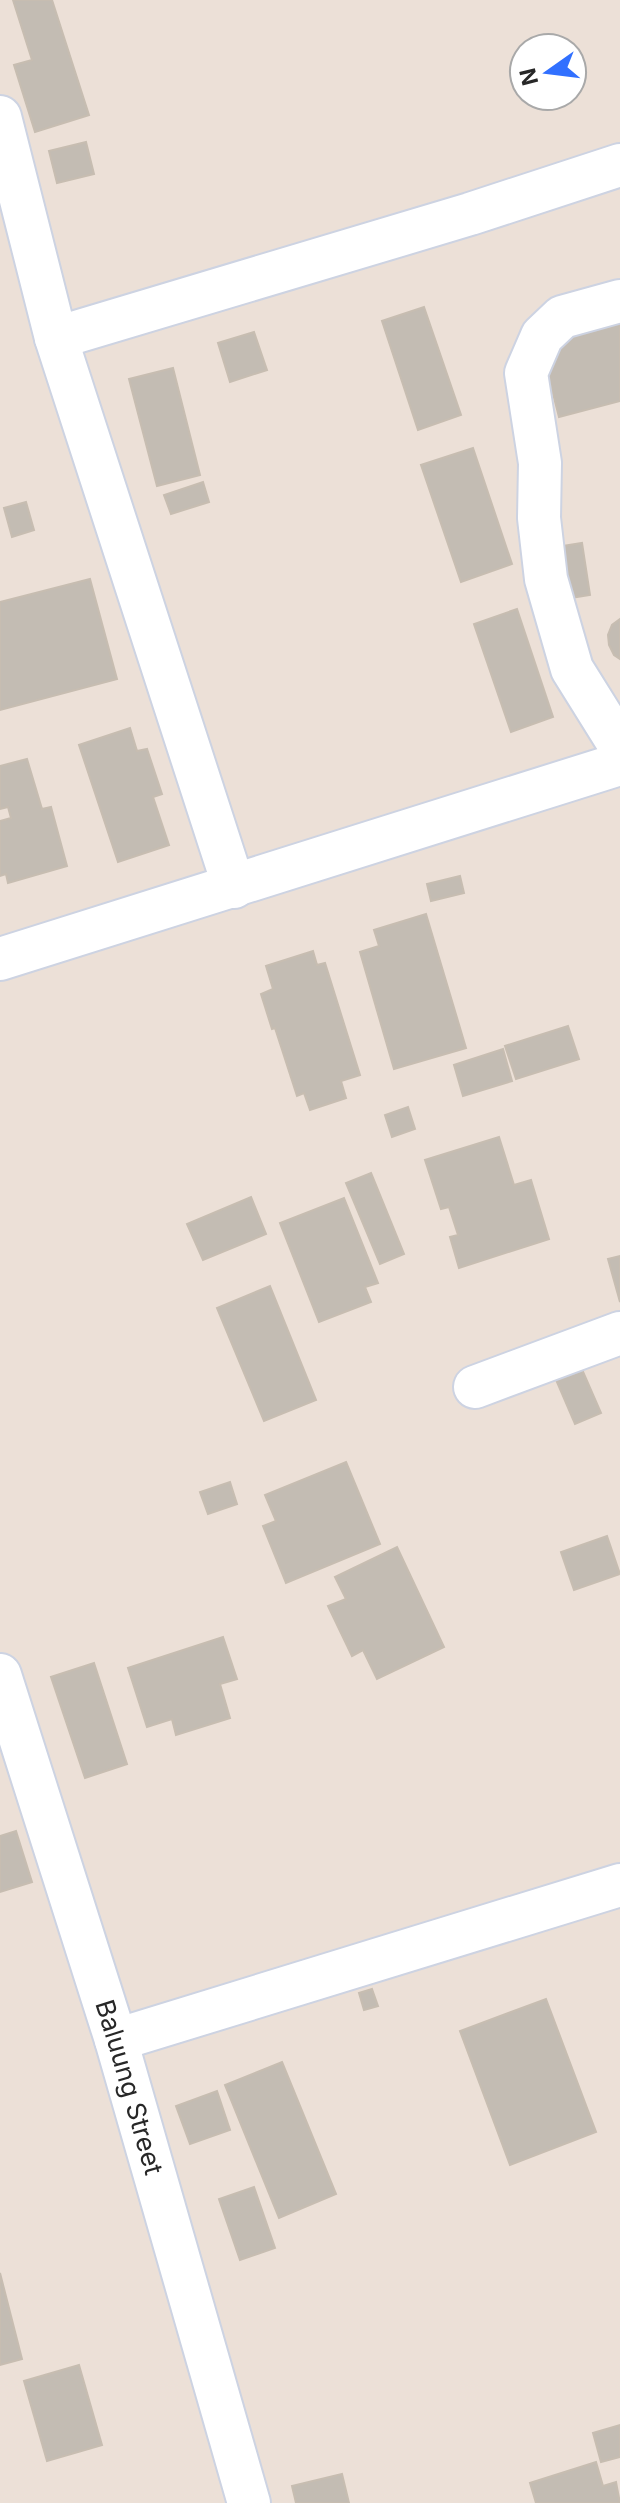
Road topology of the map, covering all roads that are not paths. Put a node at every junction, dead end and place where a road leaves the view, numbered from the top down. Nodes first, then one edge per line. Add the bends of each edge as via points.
1 (0, 117) edge
2 (620, 165) edge
3 (620, 301) edge
4 (56, 338) junction
5 (620, 746) edge
6 (620, 764) edge
7 (234, 887) junction
8 (0, 959) edge
9 (620, 1333) edge
10 (475, 1387) dead end
11 (0, 1675) edge
12 (620, 1885) edge
13 (116, 2040) junction
14 (249, 2503) edge

1 - 4 street
2 - 4 street
3 - 5 street via 562,317 542,336 526,373 540,463 546,579 572,669
4 - 7 street
6 - 7 street
7 - 8 street
9 - 10 street
11 - 13 street, Baluung Street
12 - 13 street
13 - 14 street, Baluung Street

